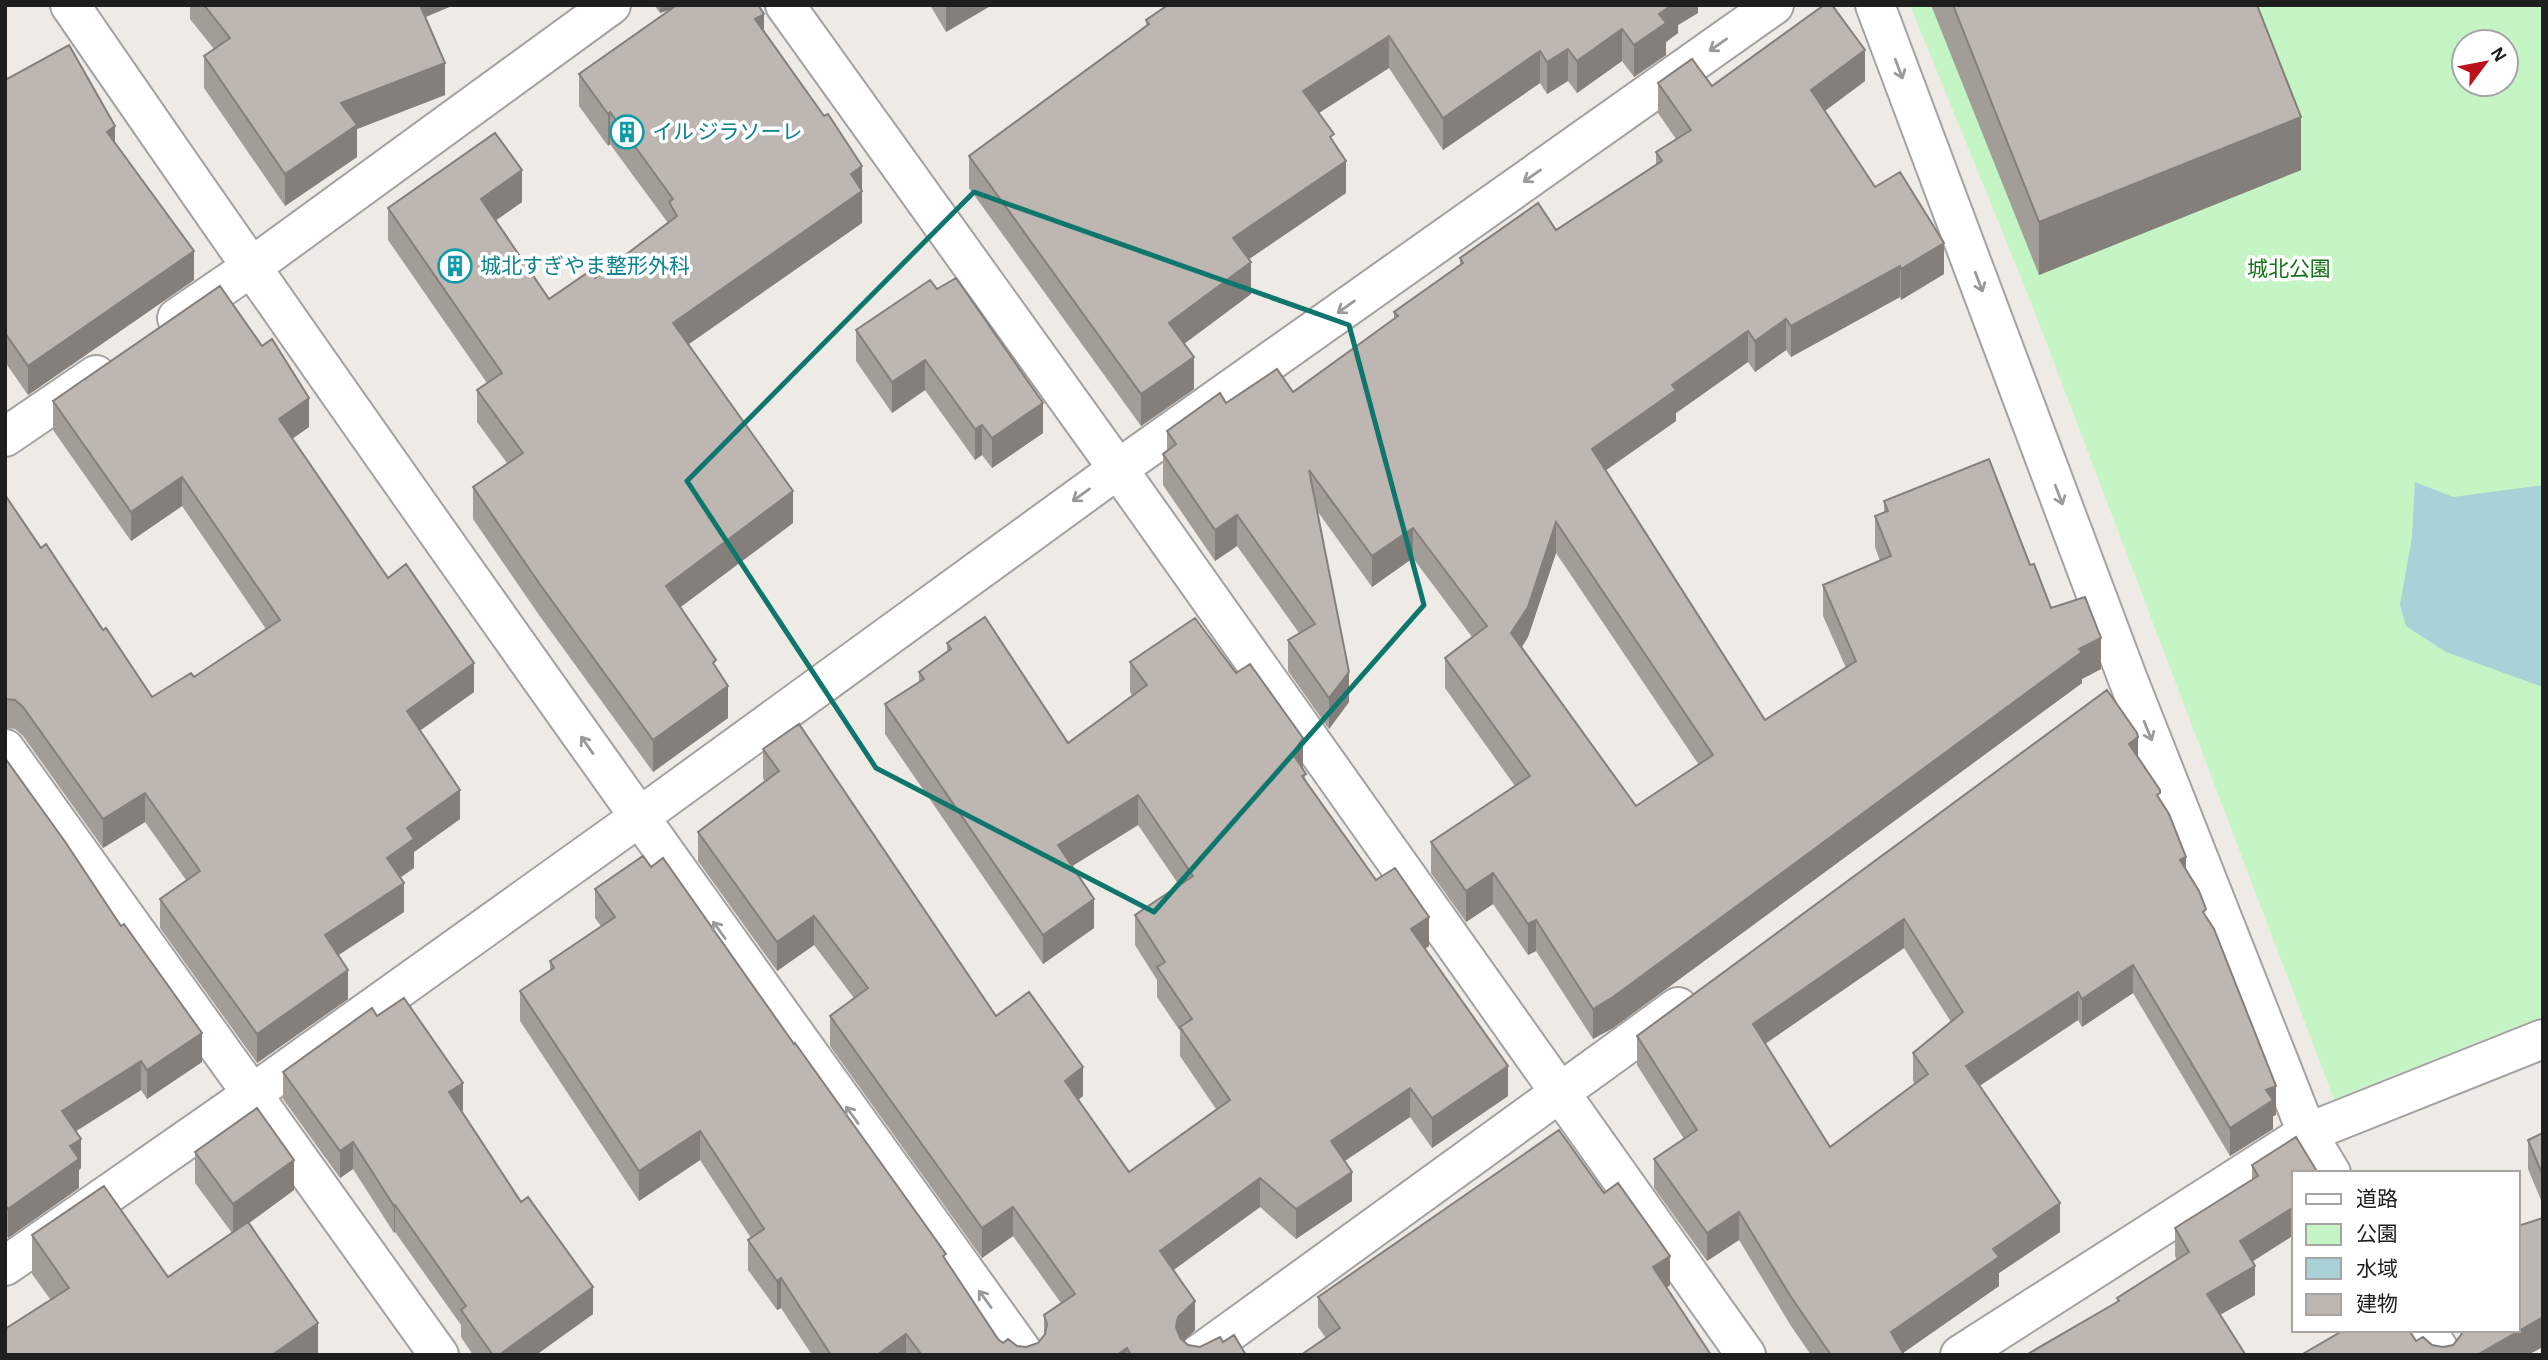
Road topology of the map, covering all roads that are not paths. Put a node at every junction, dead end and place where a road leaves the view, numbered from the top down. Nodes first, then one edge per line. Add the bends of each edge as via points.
1 (69, 5) edge
2 (611, 5) edge
3 (785, 5) edge
4 (1774, 5) edge
5 (1875, 5) edge
6 (250, 268) junction
7 (5, 437) edge
8 (1118, 469) junction
9 (2127, 677) junction
10 (2094, 701) edge
11 (5, 749) edge
12 (638, 818) junction
13 (1705, 987) edge
14 (2543, 1039) edge
15 (1561, 1093) junction
16 (251, 1094) junction
17 (2307, 1133) junction
18 (2330, 1171) edge
19 (5, 1266) edge
20 (2428, 1332) edge
21 (439, 1355) edge
22 (1024, 1355) edge
23 (1198, 1355) edge
24 (1746, 1355) edge
25 (1960, 1355) edge
26 (2442, 1355) edge

1 - 6 street
2 - 6 street
3 - 8 street
4 -> 8 street
5 -> 9 street
6 - 7 street
12 -> 6 street
8 -> 12 street
8 - 15 street
9 - 10 street
9 -> 17 street
11 - 16 street
12 - 16 street
22 -> 12 street
13 - 15 street
14 - 17 street
15 - 23 street
15 - 24 street
16 - 19 street
16 - 21 street
17 - 18 street
17 - 25 street
20 - 26 street

